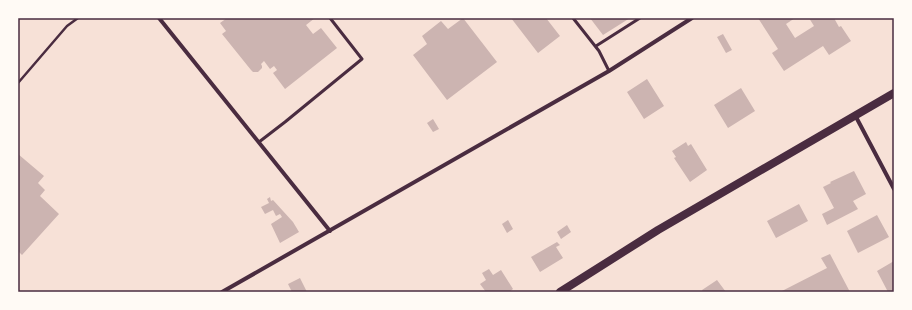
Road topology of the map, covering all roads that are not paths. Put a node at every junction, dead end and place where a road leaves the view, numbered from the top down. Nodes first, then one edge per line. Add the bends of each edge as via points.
1 (159, 18) edge
2 (330, 18) edge
3 (574, 18) edge
4 (640, 18) edge
5 (692, 18) edge
6 (596, 46) junction
7 (609, 71) junction
8 (894, 93) edge
9 (856, 116) junction
10 (259, 142) junction
11 (894, 189) edge
12 (330, 230) junction
13 (222, 292) edge
14 (560, 292) edge

1 - 10 street
2 - 10 lane via 362,59
3 - 6 lane
4 - 6 lane
5 - 7 street
6 - 7 lane
7 - 12 street
8 - 9 main road
9 - 11 street
9 - 14 main road via 658,230
10 - 12 street
12 - 13 street

